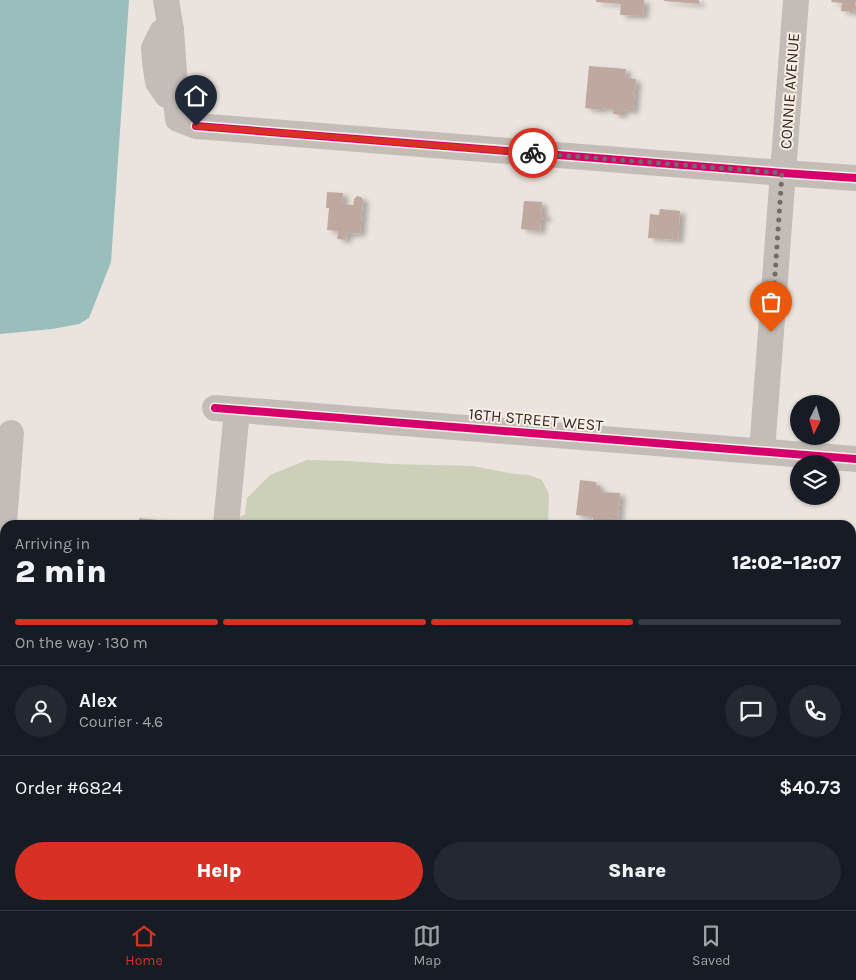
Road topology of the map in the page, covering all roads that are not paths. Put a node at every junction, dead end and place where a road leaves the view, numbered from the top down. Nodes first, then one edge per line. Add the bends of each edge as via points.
1 (166, 0) edge
2 (796, 0) edge
3 (782, 173) junction
4 (856, 178) edge
5 (11, 433) dead end
6 (762, 451) junction
7 (856, 459) edge
8 (4, 520) edge
9 (226, 520) edge

1 - 3 street via 178,119 196,126
2 - 3 street, CONNIE AVENUE
3 - 4 street
3 - 6 street, CONNIE AVENUE
5 - 8 street
6 - 7 street, 16TH STREET WEST
6 - 9 street, 16TH STREET WEST via 226,409

